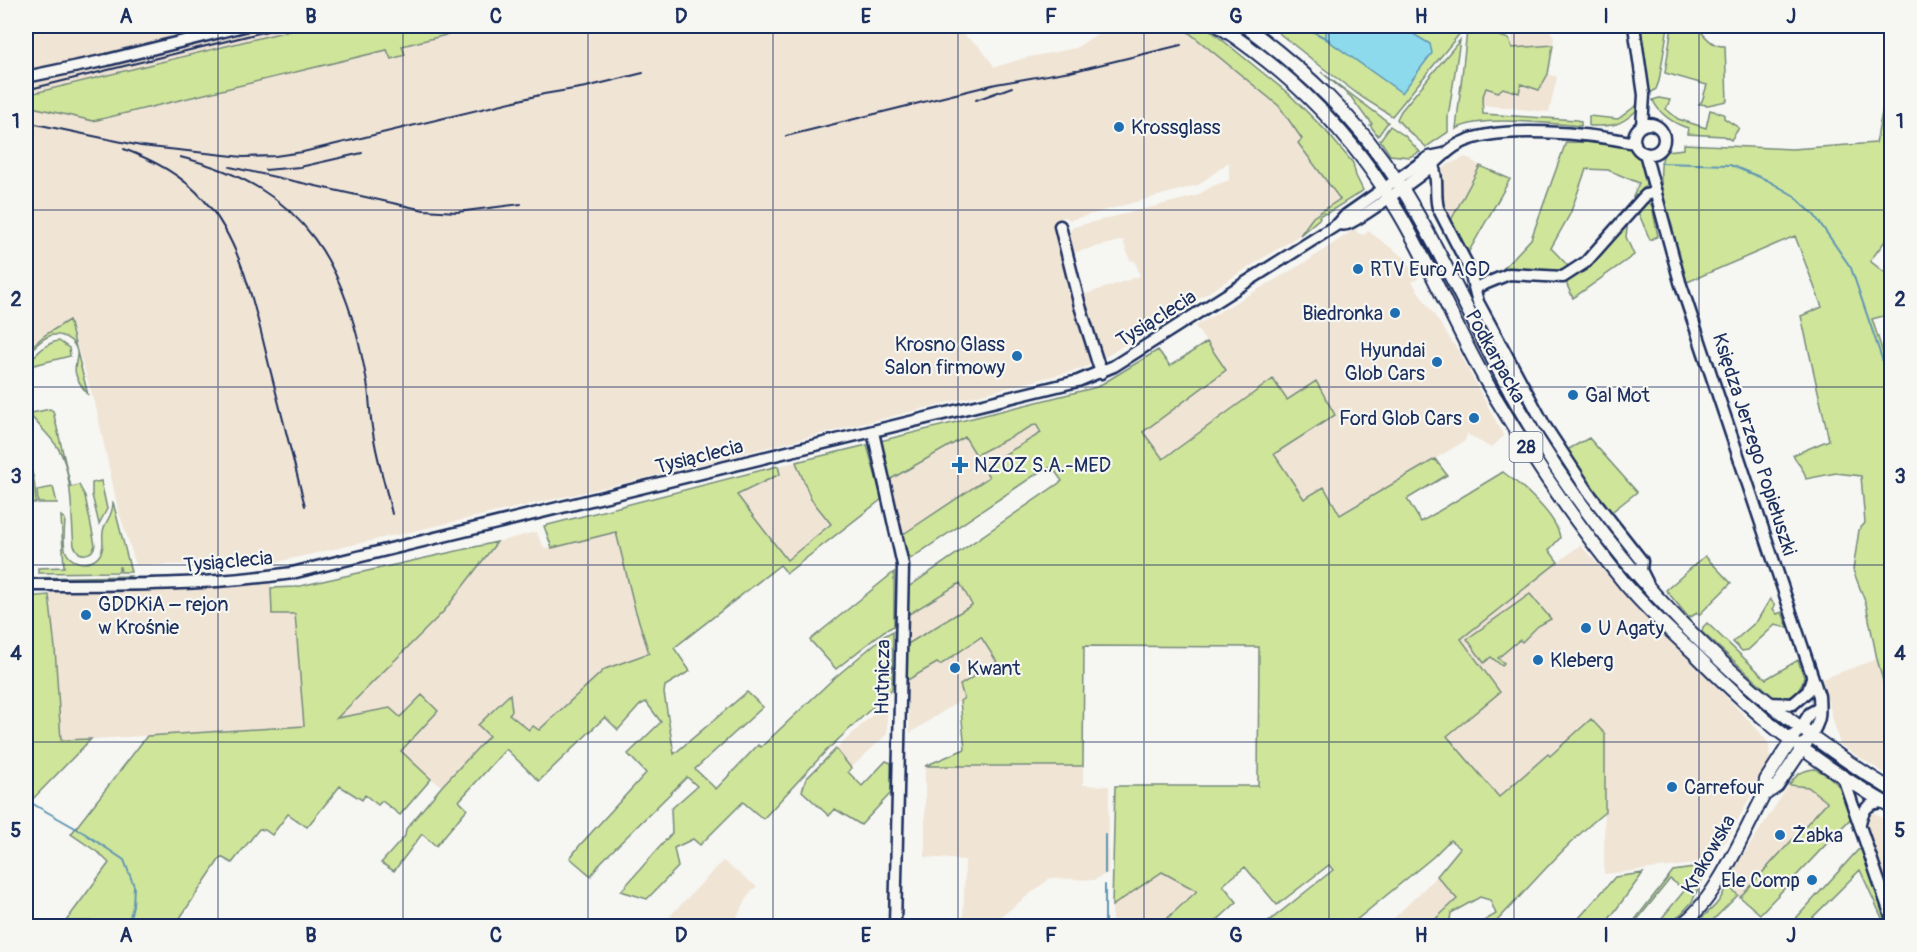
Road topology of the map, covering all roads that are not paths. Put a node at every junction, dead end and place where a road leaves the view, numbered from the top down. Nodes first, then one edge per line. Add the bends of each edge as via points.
1 (244, 26) edge
2 (1219, 26) edge
3 (1245, 26) edge
4 (1634, 26) edge
5 (26, 77) edge
6 (1644, 95) junction
7 (1654, 125) junction
8 (1637, 134) junction
9 (1651, 152) junction
10 (1444, 154) junction
11 (1433, 166) junction
12 (1399, 184) junction
13 (1656, 192) junction
14 (1387, 193) junction
15 (1060, 226) dead end
16 (1475, 288) junction
17 (1101, 372) junction
18 (873, 432) junction
19 (1637, 554) junction
20 (1625, 560) junction
21 (26, 585) edge
22 (1652, 590) junction
23 (1813, 677) junction
24 (1768, 703) junction
25 (1773, 726) junction
26 (1805, 733) junction
27 (1791, 740) junction
28 (1802, 748) junction
29 (1779, 759) junction
30 (1790, 767) junction
31 (1828, 767) junction
32 (1843, 777) junction
33 (1892, 790) edge
34 (1764, 795) junction
35 (1887, 805) edge
36 (1860, 823) junction
37 (1892, 919) edge
38 (1684, 925) edge
39 (895, 927) edge

1 - 5 street
2 - 14 main road, Podkarpacka / 28 via 1305,92 1353,145
3 - 12 main road, Podkarpacka / 28 via 1278,50 1345,112
4 - 6 street
6 - 7 street
6 - 8 street
7 - 8 street
7 - 9 street via 1663,137 1661,147
8 - 9 street via 1639,150
8 - 10 street via 1498,132 1477,136
9 - 13 street, Księdza Jerzego Popiełuszki
10 - 11 street
10 - 12 street via 1429,157
11 - 12 street
11 - 16 street, Podkarpacka via 1438,208
12 - 14 street, Tysiąclecia
12 - 20 main road, Podkarpacka / 28 via 1521,412 1561,475
13 - 16 street via 1642,198 1586,262 1563,277 1509,274
13 - 23 street, Księdza Jerzego Popiełuszki via 1680,282
14 - 17 street, Tysiąclecia via 1348,224 1338,224
14 - 25 main road, Podkarpacka / 28 via 1492,392 1570,512 1647,607
15 - 17 street
16 - 19 street, Podkarpacka via 1478,303 1499,345 1545,426 1591,496
17 - 18 street, Tysiąclecia
18 - 21 street, Tysiąclecia via 292,573 224,582
18 - 39 street, Hutnicza via 903,565
19 - 20 street via 1634,561
19 - 22 street, Podkarpacka
20 - 22 main road, Podkarpacka / 28
22 - 24 main road, Podkarpacka / 28
23 - 24 street via 1808,691 1793,704
23 - 26 street, Księdza Jerzego Popiełuszki via 1819,708 1810,713
24 - 26 main road, Podkarpacka / 28
25 - 27 main road, Podkarpacka / 28
25 - 29 main road
26 - 27 main road, Księdza Jerzego Popiełuszki
26 - 28 main road, Księdza Jerzego Popiełuszki
26 - 33 main road, 28
27 - 28 main road, Podkarpacka / 28
27 - 29 main road, Krakowska
28 - 30 main road, Krakowska
28 - 31 main road, 28
29 - 34 main road, Krakowska via 1766,780
30 - 31 main road via 1803,763
30 - 34 main road, Krakowska via 1777,786
31 - 32 main road, 28
32 - 35 main road, 28
32 - 36 street
34 - 38 main road, Krakowska via 1708,899
35 - 36 street via 1869,805
36 - 37 street

